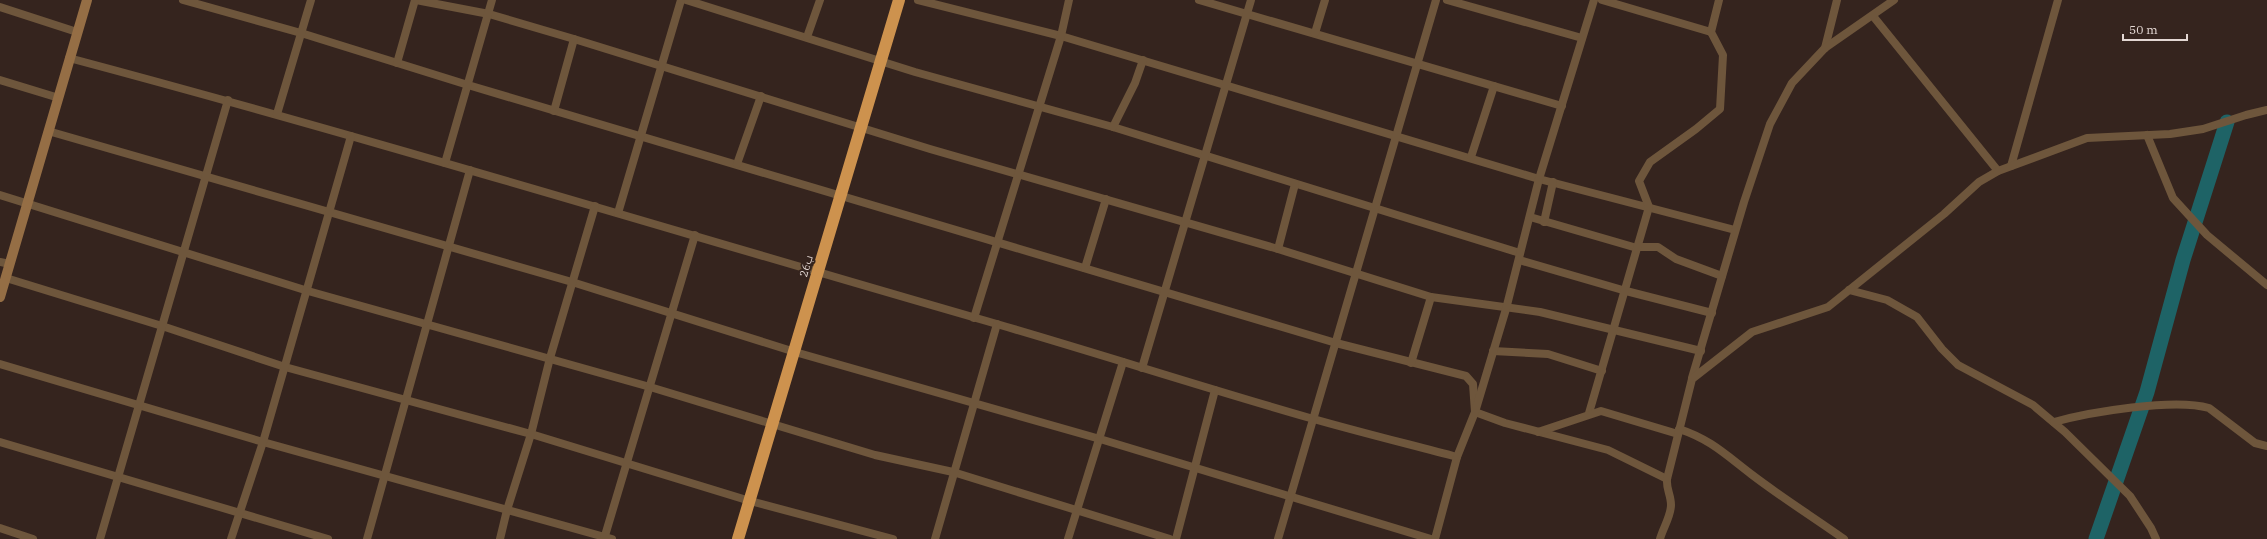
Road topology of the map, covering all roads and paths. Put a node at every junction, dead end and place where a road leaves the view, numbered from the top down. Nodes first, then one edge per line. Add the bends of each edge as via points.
1 (87, 0) edge
2 (183, 0) edge
3 (311, 0) edge
4 (416, 0) edge
5 (492, 0) edge
6 (681, 0) edge
7 (686, 0) edge
8 (820, 0) edge
9 (899, 0) edge
10 (918, 0) edge
11 (1069, 0) edge
12 (1199, 0) edge
13 (1251, 0) edge
14 (1325, 0) edge
15 (1436, 0) edge
16 (1447, 0) edge
17 (1594, 0) edge
18 (1602, 0) edge
19 (1719, 0) edge
20 (1837, 0) edge
21 (1894, 0) edge
22 (2058, 0) edge
23 (205, 3) edge
24 (0, 7) edge
25 (1247, 13) junction
26 (488, 14) junction
27 (1873, 16) junction
28 (77, 32) junction
29 (1711, 32) junction
30 (301, 33) junction
31 (1315, 33) junction
32 (1061, 36) junction
33 (807, 37) junction
34 (1582, 38) junction
35 (574, 39) junction
36 (1825, 48) junction
37 (69, 58) junction
38 (1143, 60) junction
39 (880, 61) junction
40 (1418, 62) junction
41 (397, 63) junction
42 (662, 64) junction
43 (0, 80) edge
44 (1226, 84) junction
45 (468, 85) junction
46 (1494, 86) junction
47 (761, 96) junction
48 (59, 98) junction
49 (228, 100) junction
50 (1562, 106) junction
51 (1039, 108) junction
52 (554, 110) junction
53 (2267, 110) edge
54 (278, 114) junction
55 (861, 127) junction
56 (1113, 127) junction
57 (48, 131) junction
58 (1396, 135) junction
59 (2148, 135) junction
60 (351, 136) junction
61 (642, 137) junction
62 (1205, 155) junction
63 (1471, 157) junction
64 (445, 163) junction
65 (737, 164) junction
66 (2010, 166) junction
67 (470, 170) junction
68 (1998, 170) junction
69 (1018, 175) junction
70 (205, 177) junction
71 (1539, 179) junction
72 (1553, 182) junction
73 (1295, 184) junction
74 (0, 195) edge
75 (841, 195) junction
76 (1106, 199) junction
77 (27, 202) junction
78 (595, 206) junction
79 (1649, 207) junction
80 (1375, 208) junction
81 (330, 212) junction
82 (618, 213) junction
83 (1530, 217) junction
84 (1544, 222) junction
85 (1185, 223) junction
86 (1735, 230) junction
87 (695, 235) junction
88 (997, 242) junction
89 (450, 246) junction
90 (1637, 248) junction
91 (1278, 249) junction
92 (184, 253) junction
93 (1520, 256) junction
94 (5, 263) edge
95 (1085, 268) junction
96 (818, 274) junction
97 (1355, 274) junction
98 (1722, 276) junction
99 (6, 278) junction
100 (572, 282) junction
101 (2267, 285) edge
102 (1849, 290) junction
103 (308, 291) junction
104 (1626, 291) junction
105 (1164, 293) junction
106 (0, 297) edge
107 (1431, 297) junction
108 (1506, 308) junction
109 (672, 312) junction
110 (1712, 313) junction
111 (974, 318) junction
112 (997, 324) junction
113 (427, 325) junction
114 (162, 326) junction
115 (1614, 330) junction
116 (1336, 343) junction
117 (1492, 351) junction
118 (1701, 351) junction
119 (795, 352) junction
120 (550, 358) junction
121 (1123, 362) junction
122 (1411, 363) junction
123 (0, 364) edge
124 (285, 367) junction
125 (1142, 368) junction
126 (1602, 372) junction
127 (1692, 379) junction
128 (650, 387) junction
129 (1215, 390) junction
130 (407, 401) junction
131 (974, 402) junction
132 (139, 404) junction
133 (1475, 412) junction
134 (1589, 413) junction
135 (1314, 419) junction
136 (2054, 422) junction
137 (773, 423) junction
138 (1679, 431) junction
139 (1538, 432) junction
140 (531, 434) junction
141 (1100, 439) junction
142 (0, 442) edge
143 (263, 442) junction
144 (2267, 446) edge
145 (1457, 457) junction
146 (627, 463) junction
147 (1194, 467) junction
148 (953, 472) junction
149 (384, 476) junction
150 (117, 477) junction
151 (1667, 479) junction
152 (1290, 498) junction
153 (750, 501) junction
154 (507, 510) junction
155 (1077, 510) junction
156 (239, 514) junction
157 (0, 528) edge
158 (607, 538) edge
159 (33, 539) edge
160 (100, 539) edge
161 (231, 539) edge
162 (328, 539) edge
163 (368, 539) edge
164 (500, 539) edge
165 (738, 539) edge
166 (892, 539) edge
167 (935, 539) edge
168 (1068, 539) edge
169 (1170, 539) edge
170 (1176, 539) edge
171 (1278, 539) edge
172 (1431, 539) edge
173 (1435, 539) edge
174 (1660, 539) edge
175 (1844, 539) edge
176 (2156, 539) edge

1 - 28 main road
2 - 23 street
3 - 30 street
4 - 26 street
4 - 41 street
5 - 26 street
6 - 42 street
7 - 33 street
8 - 33 street
9 - 39 highway, 26ب
10 - 32 street
11 - 32 street
12 - 25 street
13 - 25 street
14 - 31 street
15 - 40 street
16 - 34 street
17 - 34 street
18 - 29 street
19 - 29 street
20 - 36 street
21 - 27 street
22 - 66 street
23 - 30 street
24 - 28 street
25 - 31 street
25 - 44 street
26 - 35 street
26 - 45 street
27 - 36 street
27 - 68 street
28 - 37 main road
29 - 79 street via 1723,55 1720,109 1650,162 1639,181
30 - 41 street
30 - 54 street
31 - 40 street
32 - 38 street
32 - 51 street
33 - 39 street
34 - 50 street
35 - 42 street
35 - 52 street
36 - 86 street via 1792,83 1770,124
37 - 48 main road
37 - 49 street
38 - 44 street
38 - 56 street via 1135,84
39 - 51 street
39 - 55 highway, 26ب
40 - 46 street
40 - 58 street
41 - 45 street
42 - 47 street
42 - 61 street
43 - 48 street
44 - 58 street
44 - 62 street
45 - 52 street
45 - 64 street
46 - 50 street
46 - 63 street
47 - 55 street
47 - 65 street
48 - 57 main road
49 - 54 street
49 - 70 street
50 - 71 street
51 - 56 street
51 - 69 street
52 - 61 street
53 - 59 street via 2246,114 2203,129
54 - 60 street
55 - 69 street
55 - 75 highway, 26ب
56 - 62 street
57 - 70 street
57 - 77 main road
58 - 63 street
58 - 80 street
59 - 66 street via 2087,138
59 - 101 street via 2173,198 2207,235
60 - 64 street
60 - 81 street
61 - 65 street
61 - 82 street
62 - 73 street
62 - 85 street
63 - 71 street
64 - 67 street
65 - 75 street
66 - 68 street
67 - 78 street
67 - 89 street
68 - 102 street via 1979,182 1944,214
69 - 76 street
69 - 88 street
70 - 81 street
70 - 92 street
71 - 72 street
71 - 83 street
72 - 79 street
72 - 84 street
73 - 80 street
73 - 91 street
74 - 77 street
75 - 88 street
75 - 96 highway, 26ب
76 - 85 street
76 - 95 street
77 - 92 street
77 - 94 main road
78 - 82 street
78 - 100 street
79 - 86 street
79 - 90 street
80 - 93 street
80 - 97 street
81 - 89 street
81 - 103 street
82 - 87 street
83 - 84 street
83 - 93 street
84 - 90 street
85 - 91 street
85 - 105 street
86 - 98 street
87 - 96 street
87 - 109 street
88 - 95 street
88 - 111 street
89 - 100 street
89 - 113 street
90 - 98 street via 1658,247 1676,259
90 - 104 street
91 - 97 street
92 - 103 street
92 - 114 street
93 - 104 street
93 - 108 street
94 - 99 main road
95 - 105 street
96 - 111 street
96 - 119 highway, 26ب
97 - 107 street
97 - 116 street
98 - 110 street
99 - 106 main road
99 - 114 street
100 - 109 street
100 - 120 street
102 - 127 street via 1828,307 1752,332
102 - 136 street via 1886,300 1917,316 1942,349 1958,365 2033,405
103 - 113 street
103 - 124 street
104 - 110 street
104 - 115 street
105 - 116 street
105 - 125 street
107 - 108 street
107 - 122 street
108 - 115 street via 1540,312
108 - 117 street
109 - 119 street
109 - 128 street
110 - 118 street
111 - 112 street
112 - 121 street
112 - 131 street
113 - 120 street
113 - 130 street
114 - 124 street
114 - 132 street
115 - 118 street
115 - 126 street
116 - 122 street
116 - 135 street
117 - 126 street via 1548,354
117 - 133 street
118 - 127 street
119 - 131 street
119 - 137 highway, 26ب
120 - 128 street
120 - 140 street
121 - 125 street
121 - 141 street
122 - 133 street via 1466,376 1473,384
123 - 132 street
124 - 130 street
124 - 143 street
125 - 129 street
126 - 134 street
127 - 138 street
128 - 137 street
128 - 146 street
129 - 135 street
129 - 147 street
130 - 140 street
130 - 149 street
131 - 141 street
131 - 148 street
132 - 143 street
132 - 150 street
133 - 139 street
133 - 145 street
134 - 138 street via 1601,411
134 - 139 street
135 - 145 street
135 - 152 street
136 - 144 street via 2071,417 2160,405 2202,406 2210,408 2255,443
136 - 176 street via 2130,496
137 - 148 street via 875,455
137 - 153 highway, 26ب
138 - 151 street
138 - 175 street via 1703,437 1718,446 1751,474
139 - 151 street via 1608,450
140 - 146 street
140 - 154 street
141 - 147 street
141 - 155 street
142 - 150 street
143 - 149 street
143 - 156 street
145 - 173 street
146 - 153 street
146 - 158 street
147 - 152 street
147 - 170 street
148 - 155 street
148 - 167 street
149 - 154 street
149 - 163 street
150 - 156 street
150 - 160 street
151 - 174 street via 1666,487 1671,506
152 - 171 street
152 - 172 street
153 - 165 highway, 26ب
153 - 166 street
154 - 158 street
154 - 164 street
155 - 168 street
155 - 169 street
156 - 161 street
156 - 162 street
157 - 159 street

